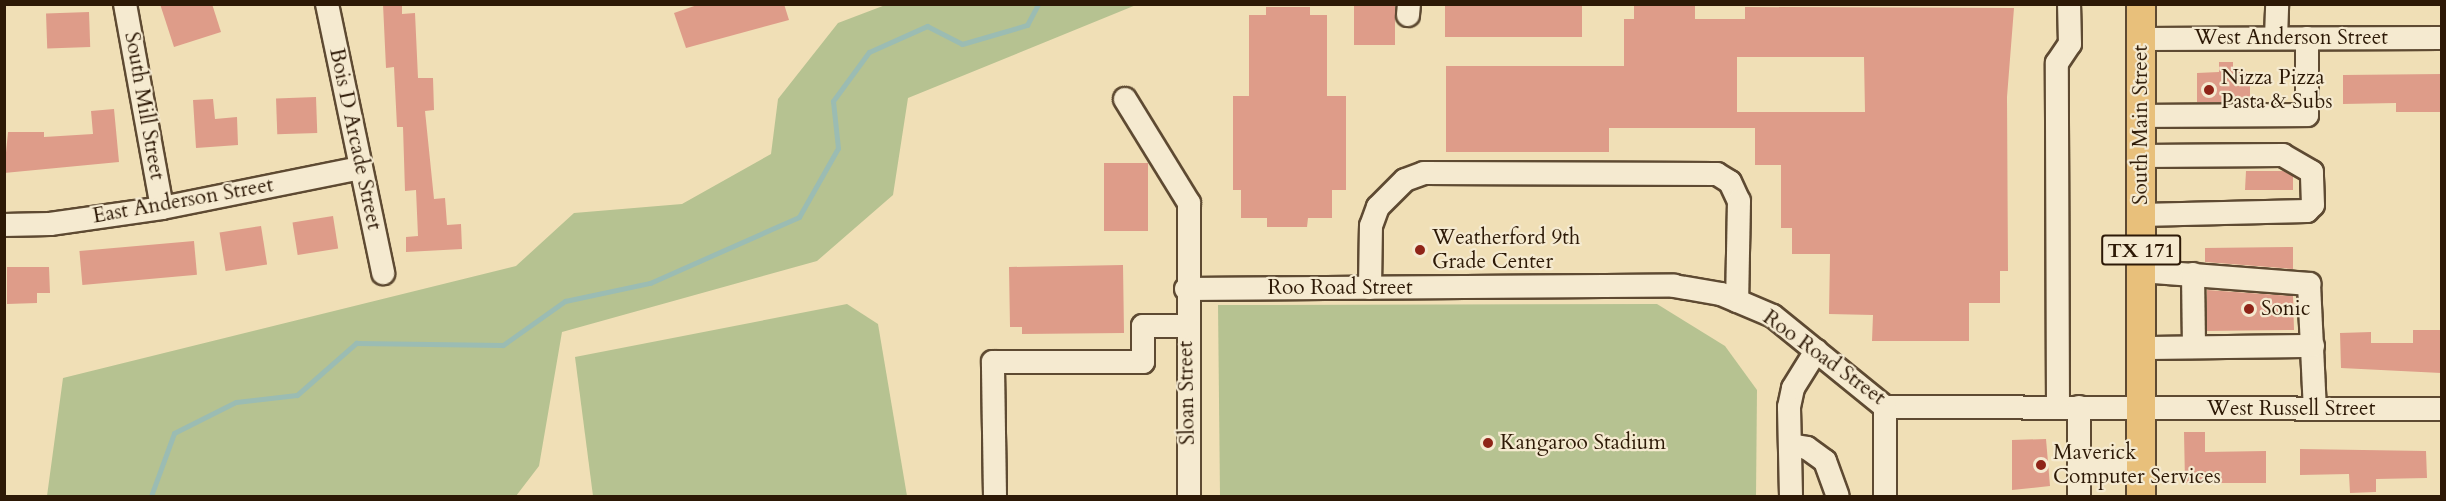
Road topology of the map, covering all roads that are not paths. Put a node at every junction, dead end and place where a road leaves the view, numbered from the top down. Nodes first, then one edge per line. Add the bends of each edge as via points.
1 (125, 4) edge
2 (327, 4) edge
3 (2069, 4) edge
4 (2141, 4) edge
5 (2277, 4) edge
6 (2276, 38) junction
7 (2307, 38) junction
8 (2442, 38) edge
9 (2141, 39) junction
10 (1125, 99) dead end
11 (2141, 116) junction
12 (2141, 156) junction
13 (361, 168) junction
14 (162, 208) junction
15 (2141, 215) junction
16 (4, 225) edge
17 (2141, 271) junction
18 (383, 273) dead end
19 (2193, 274) junction
20 (1370, 288) junction
21 (1186, 289) junction
22 (1737, 301) junction
23 (1186, 326) junction
24 (2313, 346) junction
25 (2141, 348) junction
26 (2194, 348) junction
27 (1816, 351) junction
28 (1885, 407) junction
29 (2068, 407) junction
30 (2141, 409) junction
31 (2315, 409) junction
32 (2442, 409) edge
33 (1790, 445) junction
34 (2079, 462) junction
35 (2141, 462) junction
36 (996, 496) edge
37 (1189, 496) edge
38 (1791, 496) edge
39 (1838, 496) edge
40 (1885, 496) edge
41 (2079, 496) edge
42 (2141, 496) edge

1 - 14 street, South Mill Street
2 - 13 street, Bois D Arcade Street
3 - 29 street via 2070,44 2057,63
4 - 9 main road, South Main Street / TX 171
5 - 6 street
6 - 7 street, West Anderson Street
6 - 9 street, West Anderson Street
7 - 8 street, West Anderson Street
7 - 11 street via 2307,115
9 - 11 main road, South Main Street / TX 171
10 - 21 street, Sloan Street via 1189,203
11 - 12 main road, South Main Street / TX 171
12 - 15 main road, South Main Street / TX 171
12 - 15 street via 2283,155 2312,172 2313,205 2307,211
13 - 14 street, East Anderson Street
13 - 18 street, Bois D Arcade Street
14 - 16 street, East Anderson Street via 50,224
15 - 17 main road, South Main Street / TX 171
17 - 19 street
17 - 25 main road, South Main Street / TX 171
19 - 24 street via 2309,284
19 - 26 street
20 - 21 street, Roo Road Street
20 - 22 street, Roo Road Street via 1674,286
20 - 22 street via 1371,226 1378,207 1405,180 1424,173 1717,174 1730,182 1739,201
21 - 23 street, Sloan Street
22 - 27 street, Roo Road Street via 1773,316
23 - 36 street via 1143,326 1143,362 993,362
23 - 37 street, Sloan Street
24 - 26 street
24 - 31 street
25 - 26 street
25 - 30 main road, South Main Street / TX 171
27 - 28 street, Roo Road Street
27 - 33 street via 1794,388
28 - 29 street, Roo Road Street
28 - 40 street
29 - 30 street, Roo Road Street
29 - 34 street
30 - 31 street, West Russell Street
30 - 35 main road, South Main Street / TX 171
31 - 32 street, West Russell Street
33 - 38 street
33 - 39 street via 1807,448 1825,461
34 - 35 street
34 - 41 street
35 - 42 main road, South Main Street / TX 171

